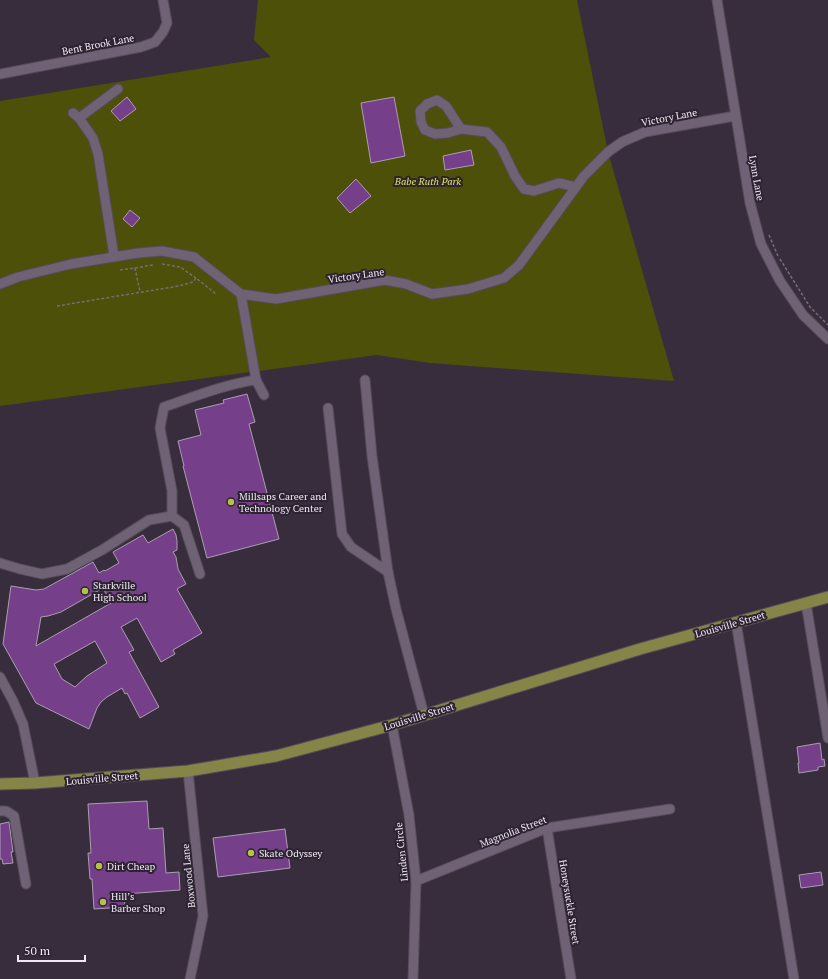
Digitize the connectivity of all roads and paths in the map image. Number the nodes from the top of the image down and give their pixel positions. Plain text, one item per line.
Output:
1 (163, 0) edge
2 (717, 0) edge
3 (0, 74) edge
4 (118, 89) dead end
5 (735, 116) junction
6 (461, 129) junction
7 (576, 187) junction
8 (767, 232) dead end
9 (114, 256) junction
10 (162, 264) dead end
11 (153, 265) dead end
12 (135, 268) junction
13 (120, 270) dead end
14 (196, 278) junction
15 (0, 284) edge
16 (140, 292) junction
17 (216, 294) dead end
18 (241, 294) junction
19 (57, 306) dead end
20 (828, 325) edge
21 (828, 339) edge
22 (256, 380) junction
23 (365, 380) dead end
24 (264, 395) dead end
25 (328, 408) dead end
26 (172, 516) junction
27 (0, 563) edge
28 (388, 572) junction
29 (200, 574) dead end
30 (828, 597) edge
31 (806, 603) junction
32 (736, 622) junction
33 (0, 677) edge
34 (424, 715) junction
35 (392, 725) junction
36 (828, 738) edge
37 (188, 771) junction
38 (35, 783) junction
39 (0, 784) edge
40 (670, 809) dead end
41 (0, 811) edge
42 (547, 828) junction
43 (416, 881) junction
44 (26, 884) dead end
45 (190, 979) edge
46 (413, 979) edge
47 (571, 979) edge
48 (794, 979) edge

1 - 3 street, Bent Brook Lane
2 - 5 street, Lynn Lane
4 - 9 street
5 - 7 street, Victory Lane
5 - 21 street, Lynn Lane
6 - 6 street
6 - 7 street
7 - 18 street, Victory Lane
8 - 20 path
9 - 15 street
9 - 18 street
10 - 14 path
11 - 12 path
12 - 13 path
12 - 16 path
14 - 16 path
14 - 17 path
16 - 19 path
18 - 22 street
22 - 24 street
22 - 26 street
23 - 28 street
25 - 28 street
26 - 27 street
26 - 29 street
28 - 34 street
30 - 31 main road, Louisville Street
31 - 32 main road, Louisville Street
31 - 36 street
32 - 34 main road, Louisville Street
32 - 48 street
33 - 38 street
34 - 35 main road, Louisville Street
35 - 37 main road, Louisville Street
35 - 43 street, Linden Circle
37 - 38 main road, Louisville Street
37 - 45 street, Boxwood Lane
38 - 39 main road, Louisville Street
40 - 42 street, Magnolia Street
41 - 44 street
42 - 43 street, Magnolia Street
42 - 47 street, Honeysuckle Street
43 - 46 street, Linden Circle

